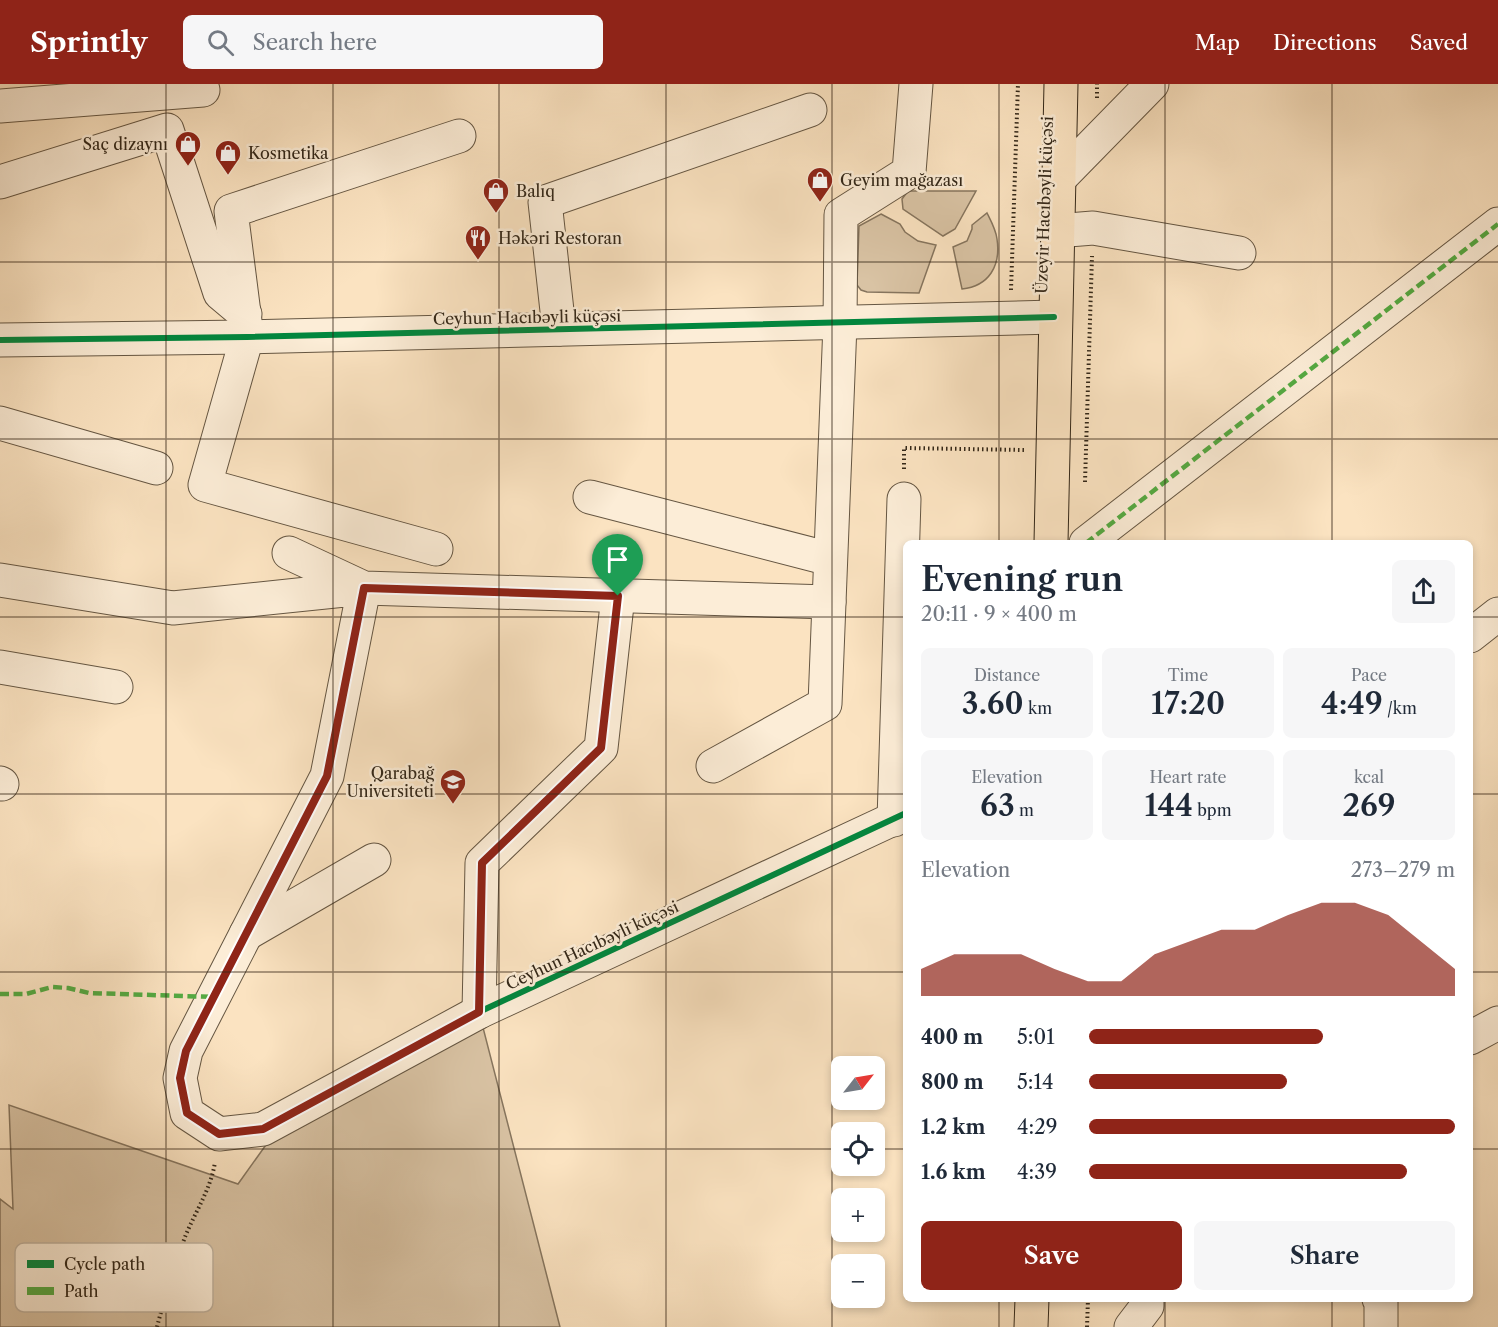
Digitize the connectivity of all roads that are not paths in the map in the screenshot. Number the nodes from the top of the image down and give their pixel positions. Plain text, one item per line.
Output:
1 (916, 84) edge
2 (1060, 84) edge
3 (1152, 84) edge
4 (203, 90) dead end
5 (0, 106) edge
6 (810, 110) dead end
7 (459, 136) dead end
8 (1058, 180) junction
9 (0, 182) edge
10 (1498, 224) edge
11 (1056, 231) junction
12 (1239, 253) dead end
13 (1054, 317) junction
14 (840, 324) junction
15 (246, 325) junction
16 (559, 329) junction
17 (0, 339) edge
18 (0, 423) edge
19 (156, 468) dead end
20 (590, 498) dead end
21 (904, 499) road end
22 (903, 540) edge
23 (1051, 540) edge
24 (1090, 540) edge
25 (436, 549) dead end
26 (289, 553) dead end
27 (830, 559) junction
28 (903, 578) edge
29 (0, 580) edge
30 (364, 588) junction
31 (618, 596) junction
32 (829, 602) junction
33 (1498, 614) edge
34 (1473, 634) edge
35 (0, 667) edge
36 (116, 687) dead end
37 (713, 766) dead end
38 (900, 817) edge
39 (374, 860) dead end
40 (246, 934) junction
41 (479, 1012) junction
42 (1498, 1023) edge
43 (1473, 1036) edge
44 (1147, 1302) edge
45 (1382, 1302) edge
46 (1131, 1327) edge
47 (1381, 1327) edge

1 - 14 street
2 - 8 main road, Üzeyir Hacıbəyli küçəsi
3 - 8 street
4 - 5 street
6 - 16 street
7 - 15 street
8 - 11 main road, Üzeyir Hacıbəyli küçəsi
9 - 15 street
10 - 24 street
11 - 12 street
11 - 13 main road, Üzeyir Hacıbəyli küçəsi
13 - 14 street, Ceyhun Hacıbəyli küçəsi
13 - 23 main road, Üzeyir Hacıbəyli küçəsi
14 - 16 street, Ceyhun Hacıbəyli küçəsi
14 - 27 street
15 - 16 street, Ceyhun Hacıbəyli küçəsi
15 - 17 street, Ceyhun Hacıbəyli küçəsi
15 - 25 street
18 - 19 street
20 - 27 street
21 - 22 street
26 - 30 street
27 - 32 street
28 - 38 street
29 - 30 street
30 - 31 street
30 - 40 street
31 - 32 street
31 - 41 street
32 - 37 street
33 - 34 street
35 - 36 street
38 - 41 street, Ceyhun Hacıbəyli küçəsi
39 - 40 street
40 - 41 street, Ceyhun Hacıbəyli küçəsi
42 - 43 street
44 - 46 street
45 - 47 street

